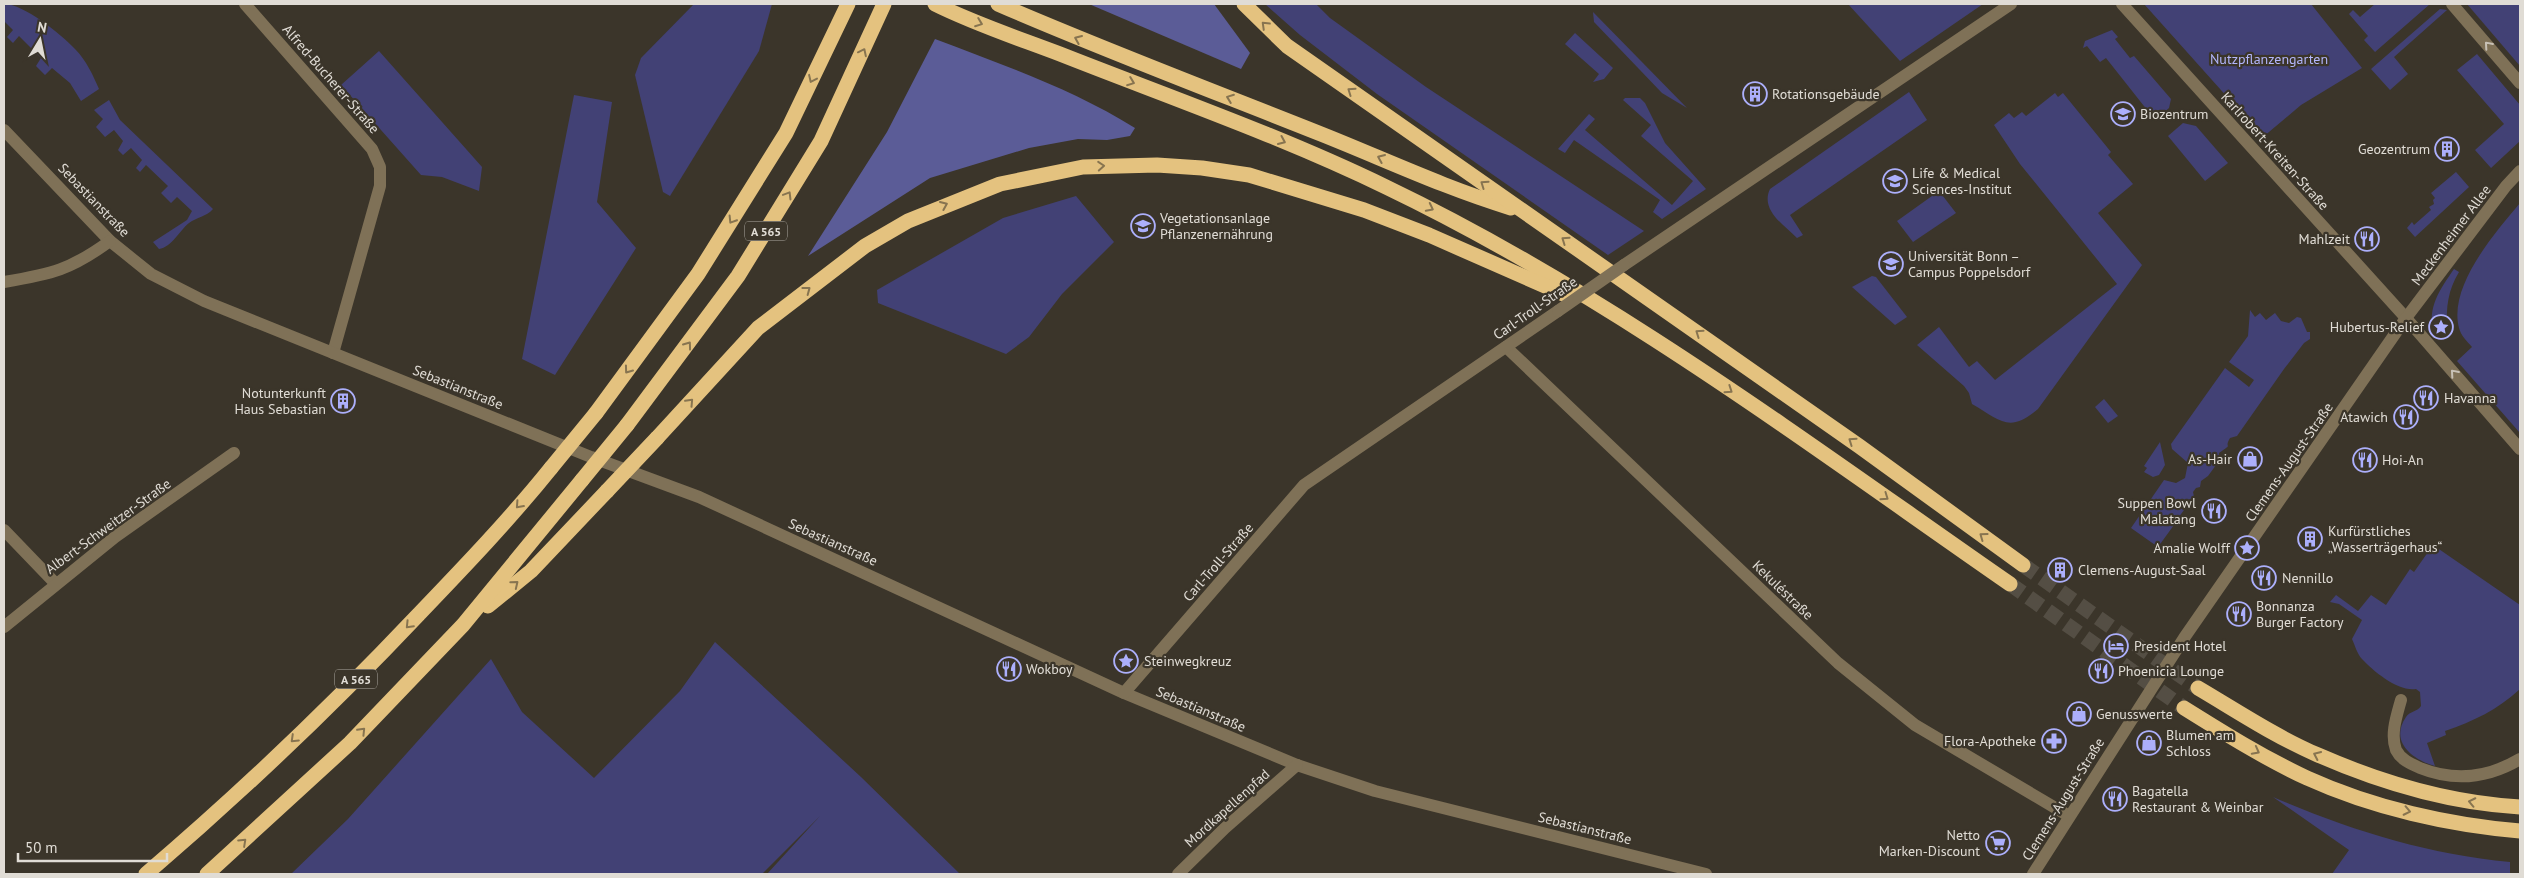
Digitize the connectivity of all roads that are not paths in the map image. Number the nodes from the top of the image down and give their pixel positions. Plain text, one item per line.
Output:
1 (245, 4) edge
2 (848, 4) edge
3 (884, 4) edge
4 (934, 4) edge
5 (998, 4) edge
6 (1244, 4) edge
7 (2011, 4) edge
8 (2122, 4) edge
9 (2452, 4) edge
10 (2520, 83) edge
11 (4, 130) edge
12 (2520, 171) edge
13 (1524, 212) junction
14 (110, 241) junction
15 (4, 282) edge
16 (2406, 318) junction
17 (1630, 324) junction
18 (1506, 346) junction
19 (333, 354) junction
20 (2520, 449) edge
21 (234, 453) dead end
22 (4, 530) edge
23 (2022, 565) tunnel mouth
24 (55, 583) junction
25 (2010, 584) tunnel mouth
26 (463, 625) junction
27 (4, 627) edge
28 (2198, 688) tunnel mouth
29 (1124, 693) junction
30 (2401, 700) dead end
31 (2184, 708) tunnel mouth
32 (2520, 759) edge
33 (1297, 765) junction
34 (2520, 807) edge
35 (2069, 816) junction
36 (2520, 832) edge
37 (146, 874) edge
38 (207, 874) edge
39 (1178, 874) edge
40 (1706, 874) edge
41 (2033, 874) edge

1 - 19 street, Alfred-Bucherer-Straße
2 -> 37 highway, A 565, bridge
26 -> 3 highway, A 565, bridge
4 -> 17 highway
13 -> 5 highway
13 -> 6 highway
7 - 18 street, Carl-Troll-Straße, bridge
8 - 16 street, Karlrobert-Kreiten-Straße
10 -> 9 street
11 - 14 street, Sebastianstraße
12 - 16 street, Meckenheimer Allee
23 -> 13 highway
14 - 15 street
14 - 19 street, Sebastianstraße
20 -> 16 street, Karlrobert-Kreiten-Straße
16 - 35 street, Clemens-August-Straße
17 -> 25 highway
26 -> 17 highway, bridge
18 - 29 street, Carl-Troll-Straße
18 - 35 street, Kekuléstraße
19 - 29 street, Sebastianstraße
21 - 24 street, Albert-Schweitzer-Straße
22 - 24 street
24 - 27 street, Albert-Schweitzer-Straße
38 -> 26 highway, A 565
34 -> 28 highway
29 - 33 street, Sebastianstraße
30 - 32 street
31 -> 36 highway
33 - 39 street, Mordkapellenpfad
33 - 40 street, Sebastianstraße
35 - 41 street, Clemens-August-Straße

